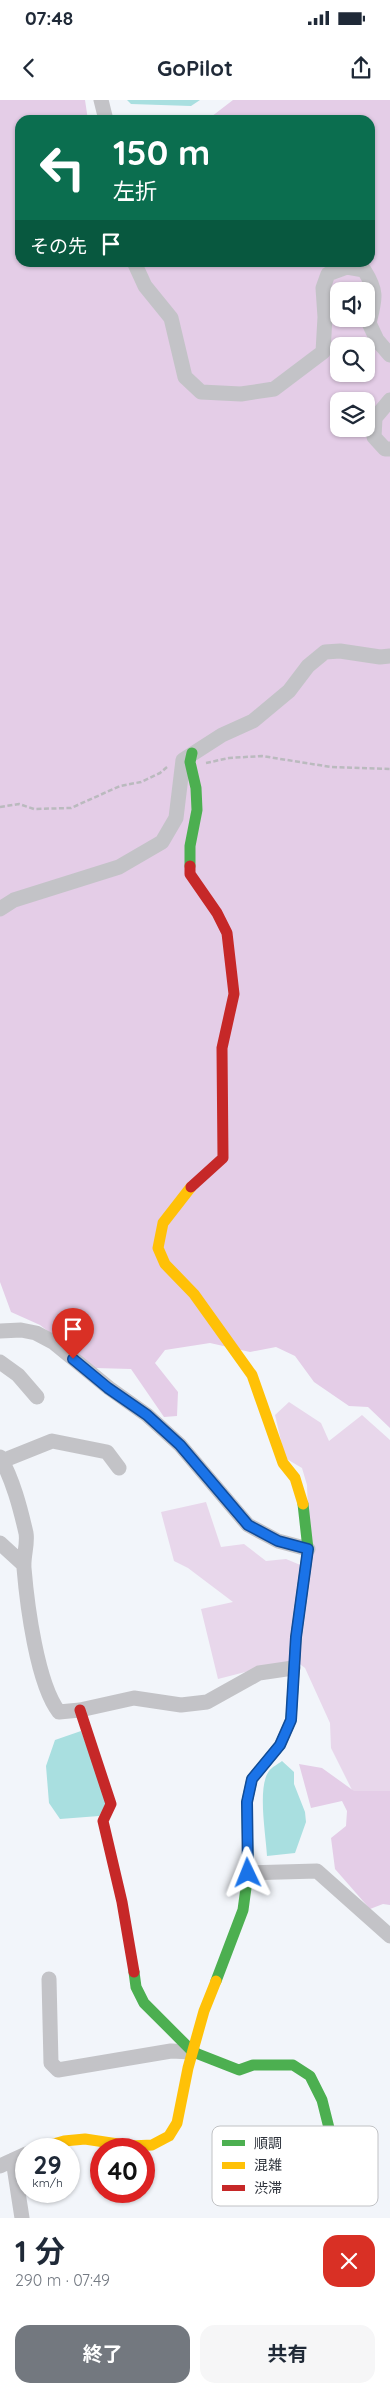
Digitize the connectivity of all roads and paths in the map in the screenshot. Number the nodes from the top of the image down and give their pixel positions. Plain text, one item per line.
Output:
1 (100, 100) edge
2 (104, 115) edge
3 (136, 267) edge
4 (346, 267) edge
5 (346, 267) edge
6 (390, 355) edge
7 (390, 400) edge
8 (390, 449) edge
9 (390, 656) edge
10 (188, 758) junction
11 (390, 769) edge
12 (0, 807) edge
13 (0, 909) edge
14 (0, 1331) edge
15 (0, 1362) edge
16 (37, 1397) dead end
17 (1, 1459) edge
18 (119, 1468) dead end
19 (0, 1543) edge
20 (308, 1549) junction
21 (24, 1565) junction
22 (293, 1668) junction
23 (80, 1710) junction
24 (248, 1873) junction
25 (390, 1936) edge
26 (49, 1979) dead end
27 (193, 2052) junction
28 (328, 2126) edge
29 (80, 2139) edge
30 (13, 2160) edge
31 (22, 2218) edge

1 - 2 street
3 - 4 street
5 - 6 street
7 - 8 street
9 - 10 street
10 - 11 path
10 - 12 path
10 - 13 street
10 - 20 street
14 - 20 street
15 - 16 street
17 - 18 street
17 - 21 street
19 - 21 street
20 - 22 street
21 - 23 street
22 - 23 street
22 - 24 street
23 - 27 street
24 - 25 street
24 - 27 street
26 - 27 street
27 - 28 street
27 - 29 street
30 - 31 street

